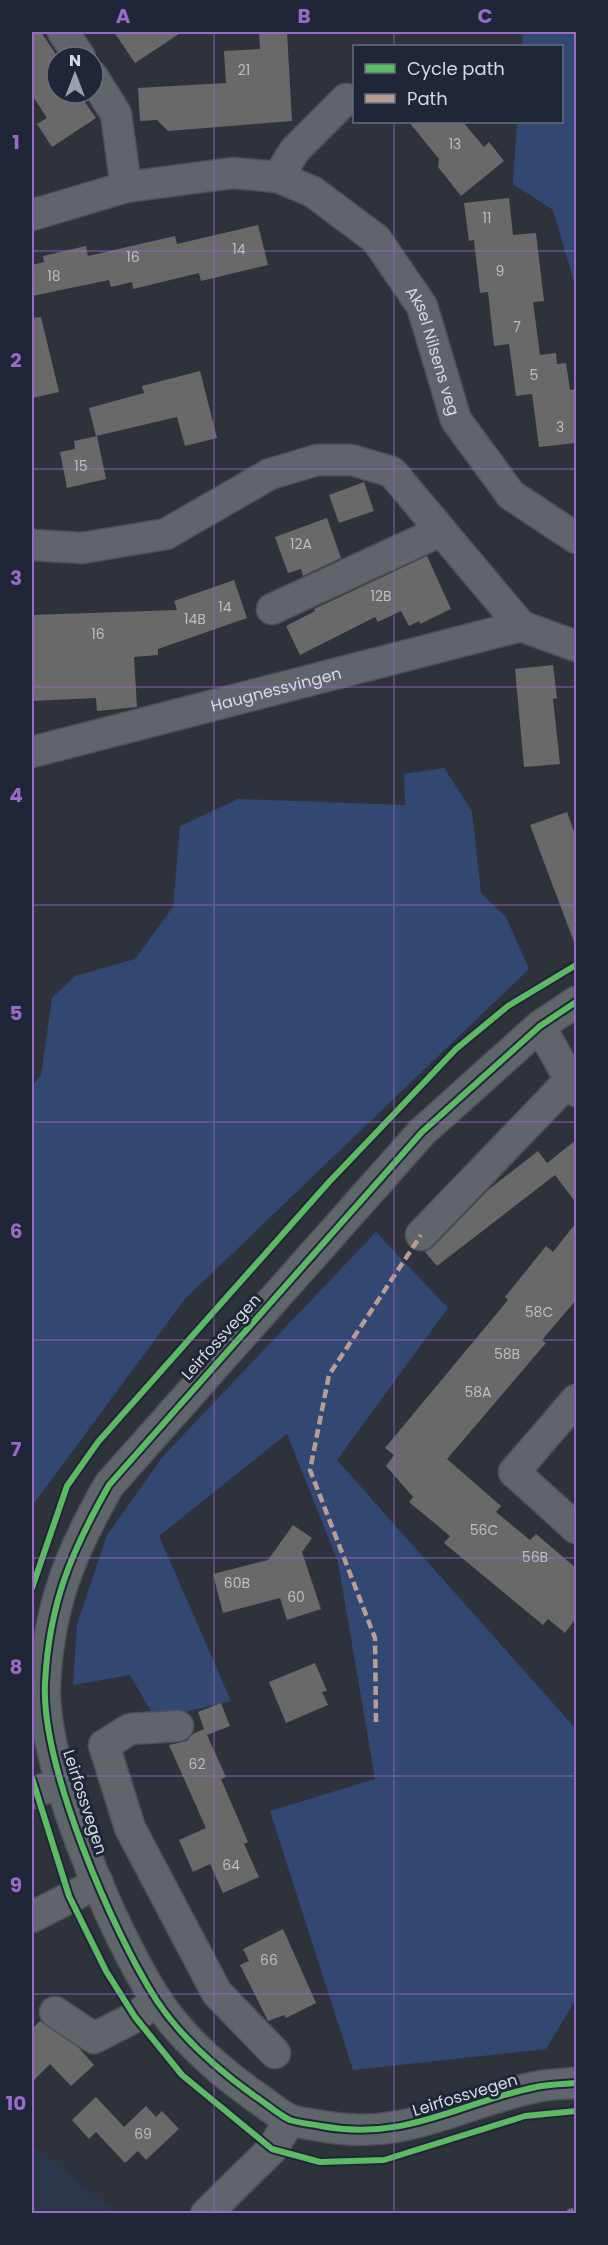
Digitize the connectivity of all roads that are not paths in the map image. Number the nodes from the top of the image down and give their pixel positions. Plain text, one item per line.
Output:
1 (63, 32) edge
2 (72, 45) edge
3 (105, 96) edge
4 (346, 99) dead end
5 (278, 177) junction
6 (126, 187) junction
7 (32, 215) edge
8 (441, 531) junction
9 (576, 538) edge
10 (32, 545) edge
11 (272, 609) dead end
12 (521, 626) junction
13 (576, 646) edge
14 (32, 752) edge
15 (576, 1002) edge
16 (540, 1026) junction
17 (573, 1086) edge
18 (421, 1235) dead end
19 (576, 1400) edge
20 (576, 1528) edge
21 (38, 1686) edge
22 (178, 1726) dead end
23 (62, 1783) junction
24 (32, 1793) edge
25 (130, 1828) junction
26 (86, 1852) junction
27 (98, 1883) junction
28 (32, 1917) edge
29 (157, 2000) junction
30 (55, 2012) dead end
31 (275, 2053) dead end
32 (576, 2083) edge
33 (290, 2120) junction
34 (206, 2214) edge

1 - 2 street
3 - 6 street
4 - 5 street
5 - 6 street, Aksel Nilsens veg
5 - 9 street, Aksel Nilsens veg
6 - 7 street, Aksel Nilsens veg
8 - 10 street
8 - 11 street
8 - 12 street
12 - 13 street
12 - 14 street, Haugnessvingen
15 - 16 street, Leirfossvegen
16 - 17 street
16 - 21 street, Leirfossvegen
17 - 18 street
19 - 20 street
21 - 23 street, Leirfossvegen
22 - 25 street, Leirfossvegen
23 - 24 street
23 - 26 street, Leirfossvegen
25 - 26 street, Leirfossvegen
25 - 31 street, Leirfossvegen
26 - 27 street, Leirfossvegen
27 - 28 street
27 - 29 street, Leirfossvegen
29 - 30 street
29 - 33 street, Leirfossvegen
32 - 33 street, Leirfossvegen
33 - 34 street

